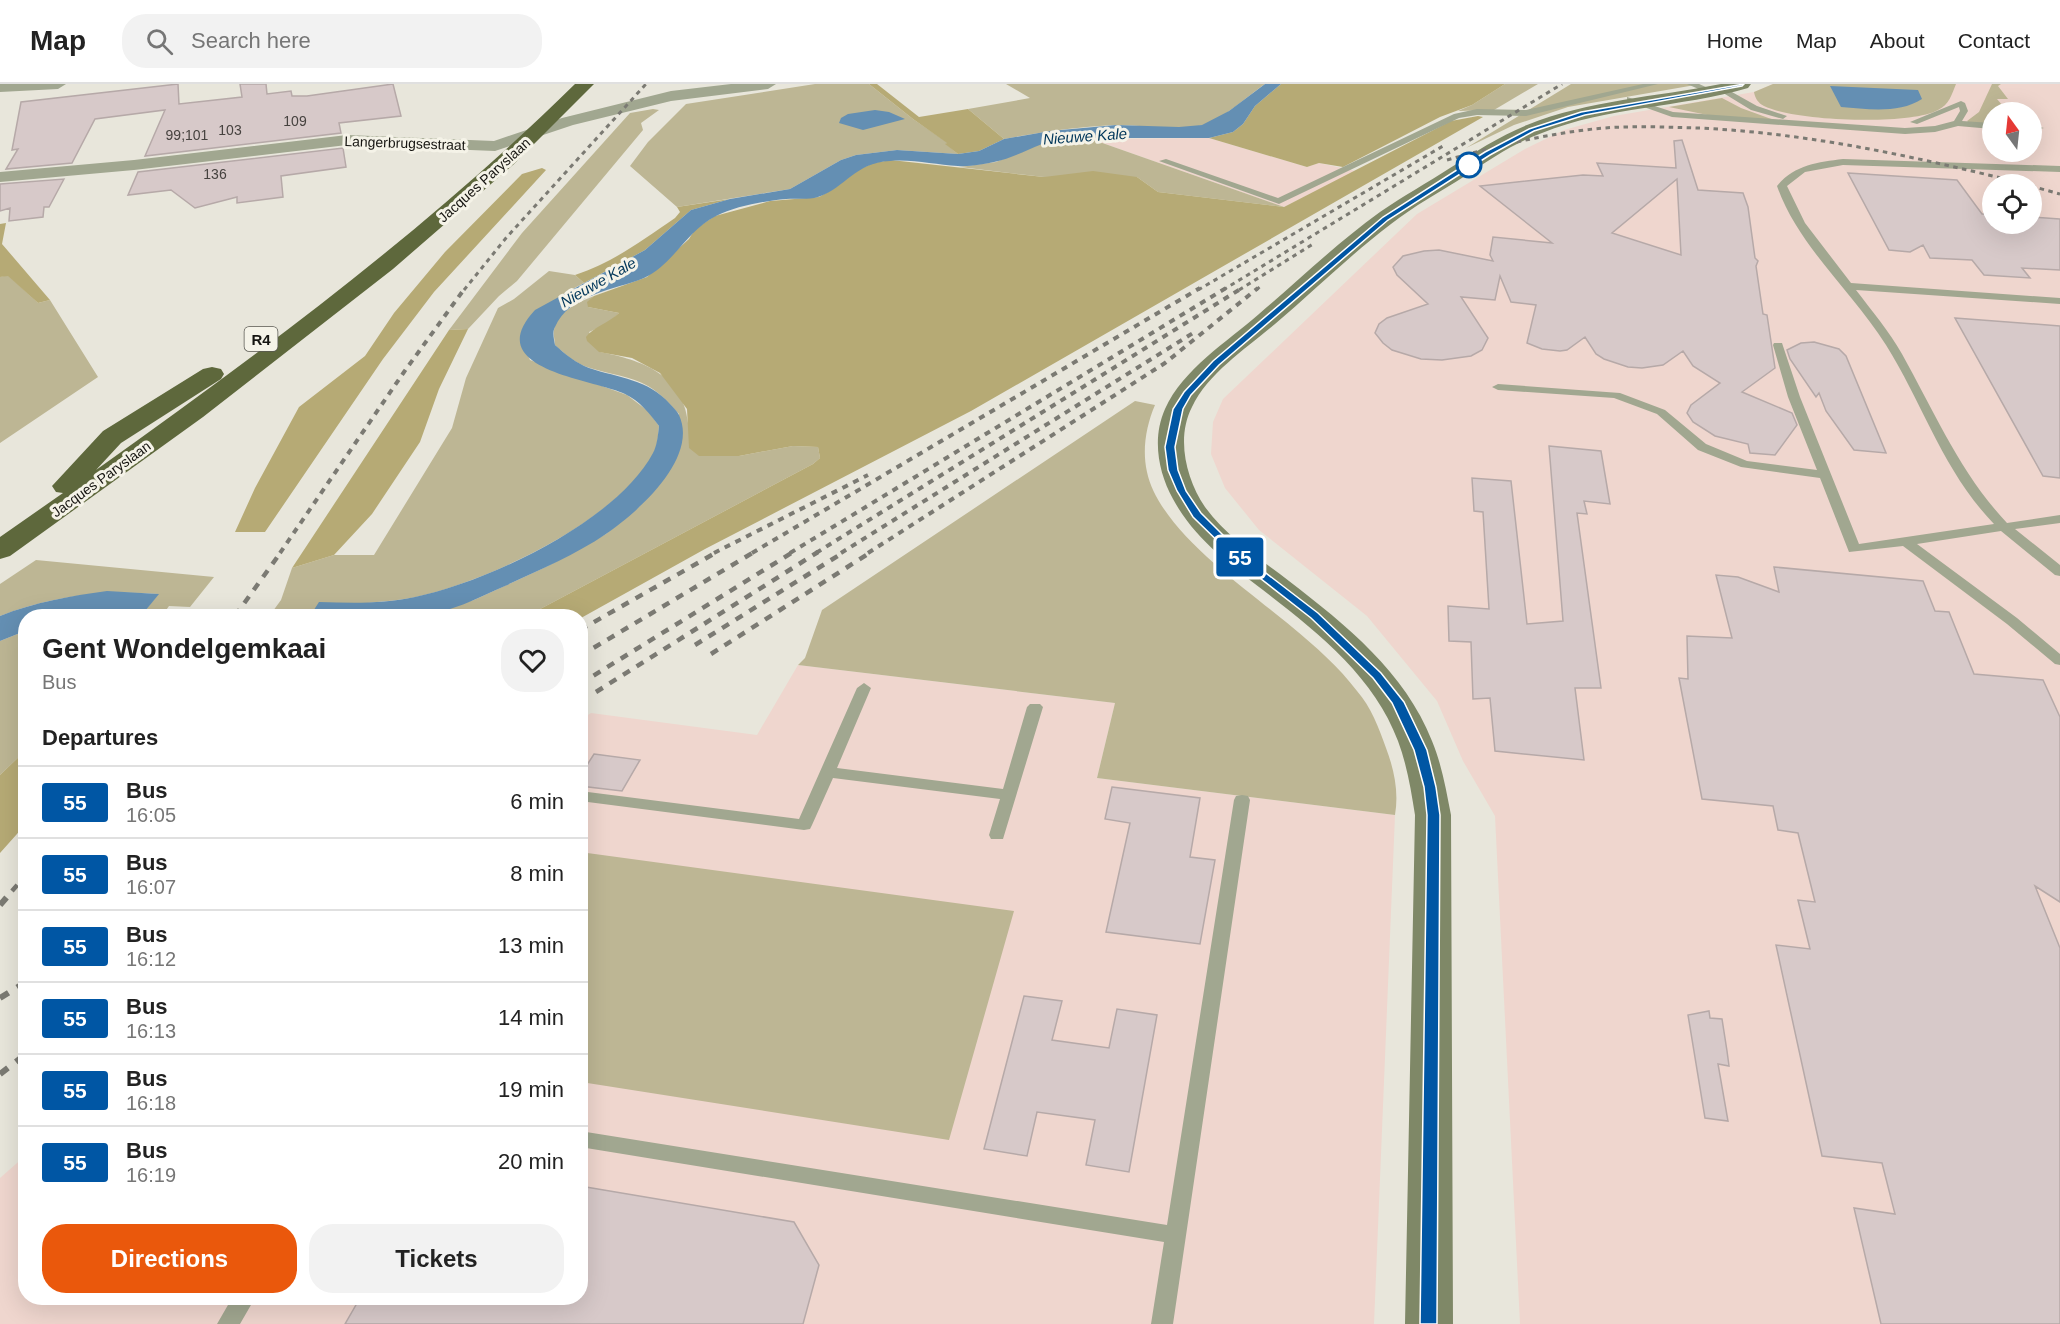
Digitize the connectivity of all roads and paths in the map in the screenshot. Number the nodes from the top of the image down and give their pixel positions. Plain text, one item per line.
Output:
1 (58, 84) edge
2 (562, 84) edge
3 (585, 84) edge
4 (683, 84) edge
5 (768, 84) edge
6 (0, 87) edge
7 (1717, 87) edge
8 (1636, 93) edge
9 (671, 96) junction
10 (560, 110) junction
11 (592, 115) junction
12 (1914, 122) junction
13 (1956, 124) junction
14 (1982, 125) edge
15 (537, 132) junction
16 (495, 146) junction
17 (1163, 161) dead end
18 (2060, 169) edge
19 (0, 177) edge
20 (1848, 286) junction
21 (2060, 301) edge
22 (1778, 345) dead end
23 (1498, 387) dead end
24 (1824, 475) junction
25 (2060, 519) edge
26 (36, 526) junction
27 (2004, 527) junction
28 (1906, 542) junction
29 (0, 550) edge
30 (2060, 572) edge
31 (2060, 661) edge
32 (864, 688) dead end
33 (1035, 707) dead end
34 (827, 772) junction
35 (1008, 795) junction
36 (588, 797) edge
37 (1242, 800) dead end
38 (997, 835) dead end
39 (588, 1140) edge
40 (1176, 1235) junction
41 (240, 1305) edge
42 (228, 1324) edge
43 (1162, 1324) edge
44 (1429, 1324) edge

1 - 6 street
2 - 16 highway, Jacques Paryslaan / R4
3 - 10 highway, Jacques Paryslaan / R4
4 - 9 street
5 - 9 street, Langerbrugsestraat
7 - 8 main road
7 - 12 lane
8 - 13 lane
8 - 17 lane
8 - 44 main road
9 - 11 street, Langerbrugsestraat
10 - 11 street
10 - 15 highway, Jacques Paryslaan / R4
11 - 15 street, Langerbrugsestraat
12 - 13 lane
12 - 13 lane
13 - 14 lane
15 - 16 street, Langerbrugsestraat
15 - 26 highway, Jacques Paryslaan / R4
16 - 19 street, Langerbrugsestraat
16 - 26 highway, Jacques Paryslaan / R4
18 - 20 lane
20 - 21 lane
20 - 27 lane
22 - 24 lane
23 - 24 lane
24 - 28 lane
25 - 27 lane
26 - 29 highway, R4
27 - 28 lane
27 - 30 lane
28 - 31 lane
32 - 34 lane
33 - 35 lane
34 - 35 lane
34 - 36 lane
35 - 38 lane
37 - 40 lane
39 - 40 lane
40 - 43 lane
41 - 42 lane

